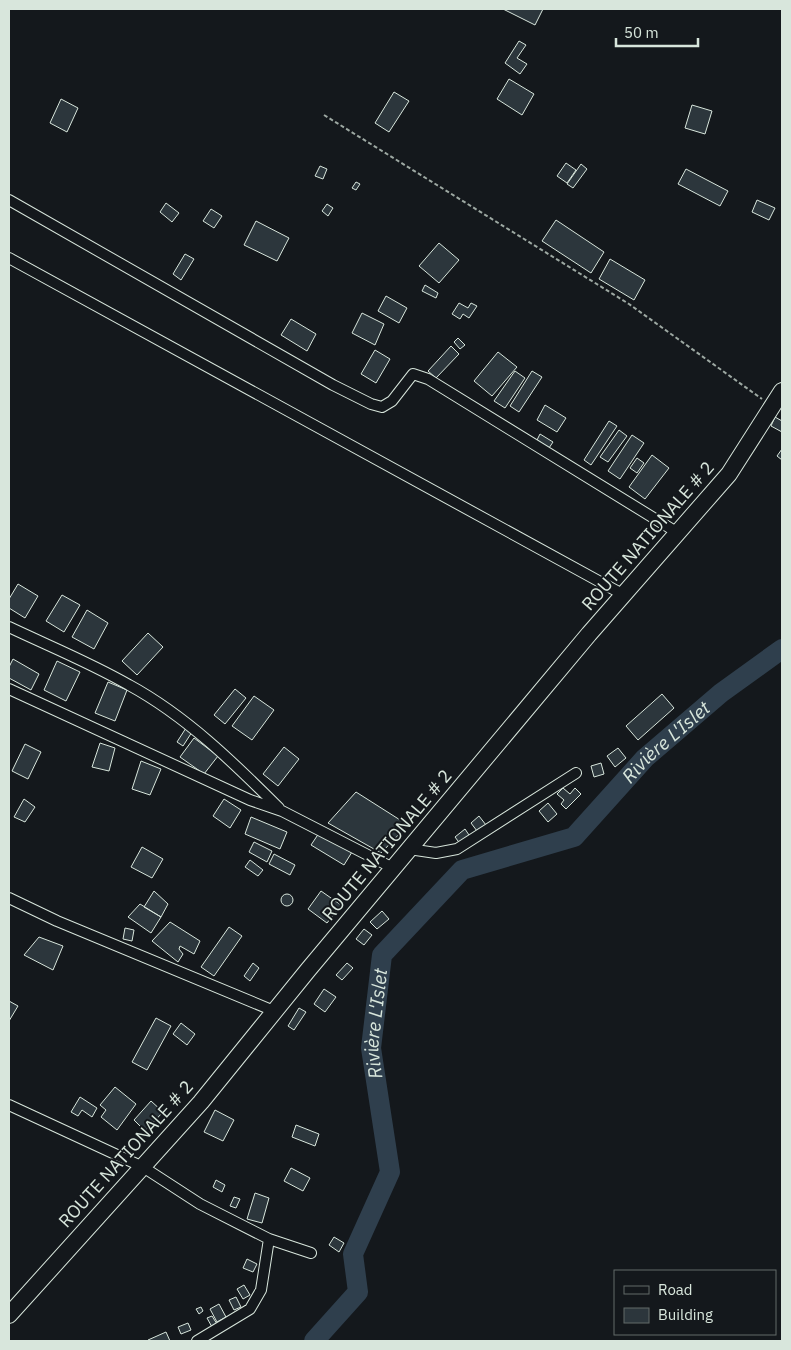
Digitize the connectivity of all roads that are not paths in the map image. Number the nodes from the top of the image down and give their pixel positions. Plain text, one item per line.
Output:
1 (9, 200) edge
2 (9, 258) edge
3 (782, 391) edge
4 (678, 533) junction
5 (624, 595) junction
6 (9, 627) edge
7 (9, 689) edge
8 (576, 772) dead end
9 (282, 811) junction
10 (409, 849) junction
11 (393, 868) junction
12 (9, 898) edge
13 (274, 1012) junction
14 (9, 1105) edge
15 (143, 1167) junction
16 (269, 1239) junction
17 (311, 1253) dead end
18 (9, 1314) edge
19 (197, 1341) edge

1 - 4 street
2 - 5 street
3 - 4 main road, ROUTE NATIONALE # 2
4 - 5 main road, ROUTE NATIONALE # 2
5 - 10 main road, ROUTE NATIONALE # 2
6 - 9 street
7 - 9 street
8 - 10 street
9 - 11 street
10 - 11 main road, ROUTE NATIONALE # 2
11 - 13 main road, ROUTE NATIONALE # 2
12 - 13 street
13 - 15 main road, ROUTE NATIONALE # 2
14 - 15 street
15 - 16 street
15 - 18 main road, ROUTE NATIONALE # 2
16 - 17 street
16 - 19 street

